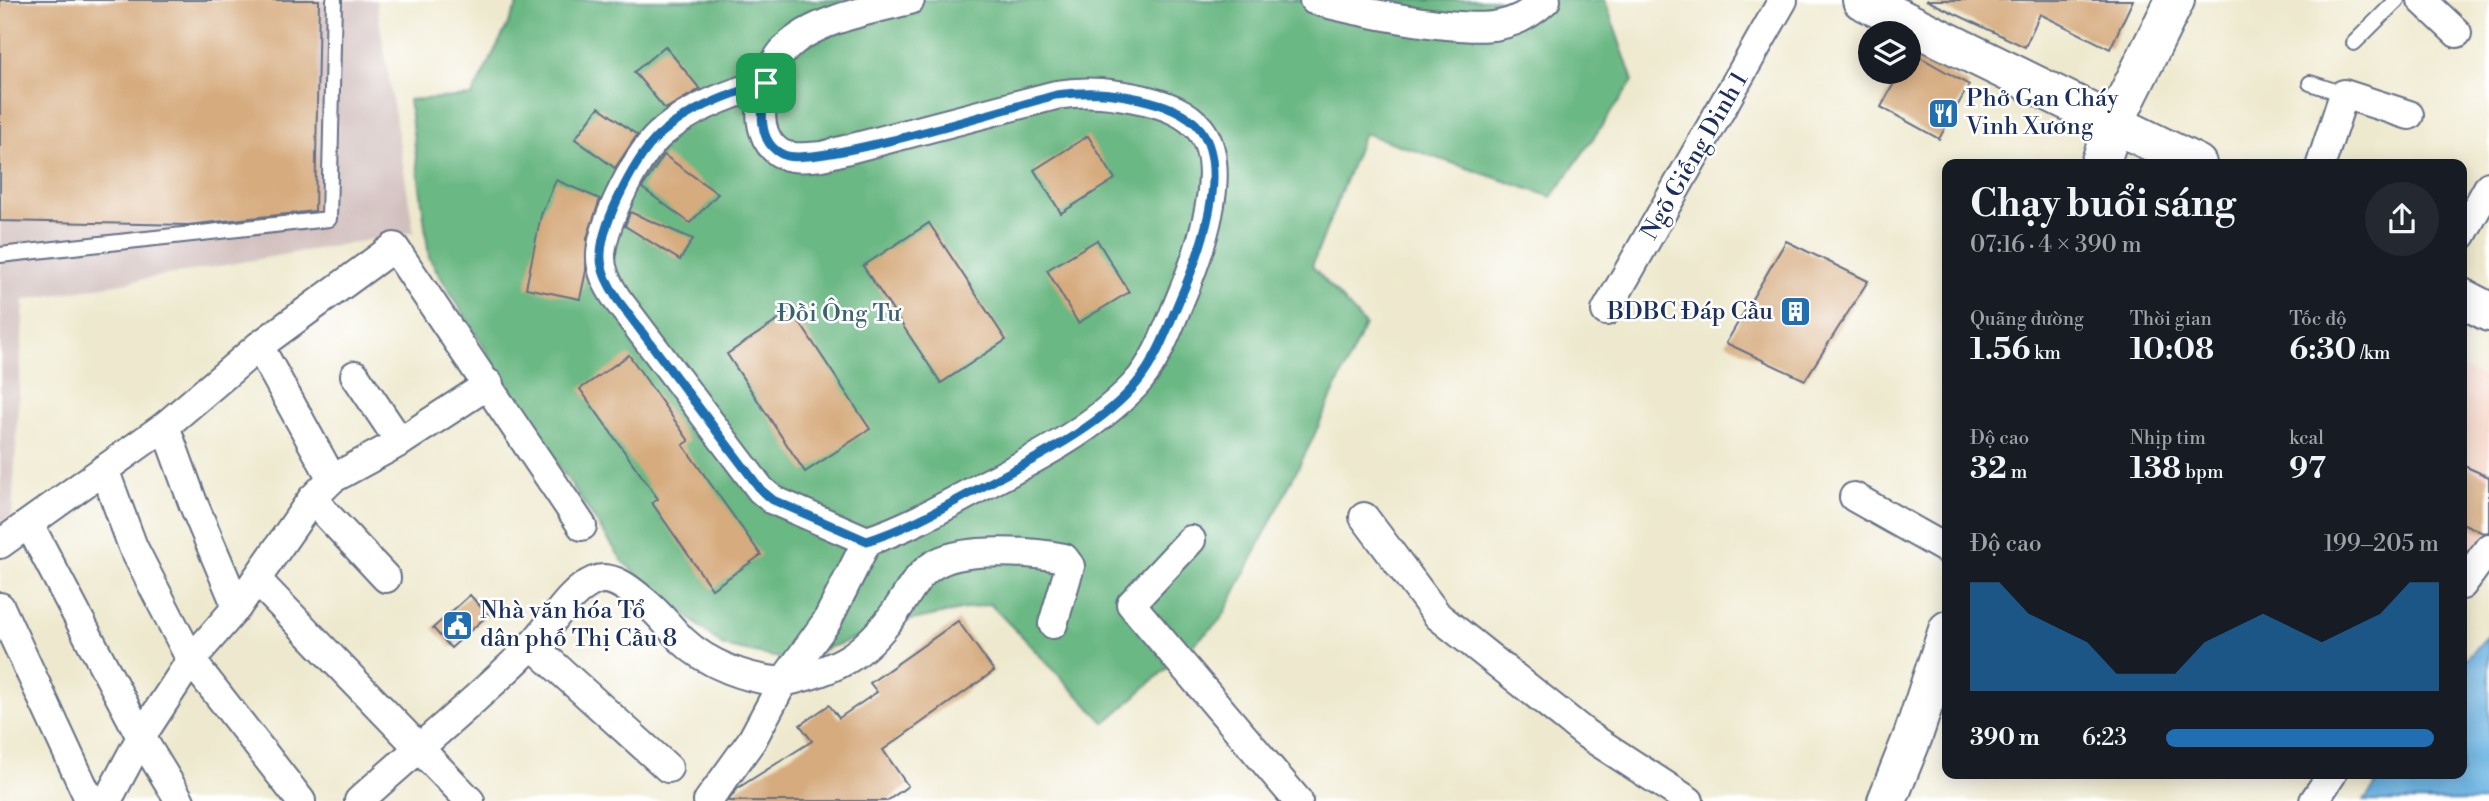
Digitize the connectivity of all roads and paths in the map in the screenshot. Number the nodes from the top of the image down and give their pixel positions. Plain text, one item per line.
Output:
1 (334, 0) edge
2 (909, 0) edge
3 (1314, 0) edge
4 (1546, 0) edge
5 (1783, 0) edge
6 (1862, 0) edge
7 (2175, 0) edge
8 (2397, 0) edge
9 (2422, 0) edge
10 (2457, 33) dead end
11 (2354, 43) dead end
12 (766, 83) junction
13 (2310, 83) dead end
14 (2344, 94) junction
15 (2409, 115) dead end
16 (2114, 123) junction
17 (2101, 159) edge
18 (2187, 159) edge
19 (2323, 159) edge
20 (2489, 186) edge
21 (2467, 226) edge
22 (0, 255) edge
23 (2467, 301) edge
24 (1606, 311) dead end
25 (2489, 312) edge
26 (258, 346) junction
27 (355, 375) dead end
28 (489, 384) junction
29 (165, 426) junction
30 (400, 442) junction
31 (104, 469) junction
32 (332, 479) junction
33 (1854, 497) dead end
34 (312, 499) junction
35 (1364, 517) dead end
36 (29, 524) junction
37 (582, 526) dead end
38 (1191, 540) dead end
39 (867, 541) junction
40 (0, 544) edge
41 (1942, 547) edge
42 (2489, 548) edge
43 (386, 578) dead end
44 (2467, 578) edge
45 (257, 580) junction
46 (0, 607) edge
47 (237, 607) junction
48 (1053, 624) dead end
49 (532, 645) junction
50 (1942, 648) edge
51 (191, 660) junction
52 (783, 681) junction
53 (141, 737) junction
54 (418, 747) junction
55 (668, 768) dead end
56 (2329, 779) edge
57 (90, 801) edge
58 (107, 801) edge
59 (180, 801) edge
60 (301, 801) edge
61 (359, 801) edge
62 (470, 801) edge
63 (708, 801) edge
64 (1298, 801) edge
65 (1689, 801) edge
66 (1887, 801) edge
67 (2314, 801) edge

1 - 22 lane
2 - 12 street
3 - 4 street
5 - 24 street, Ngõ Giếng Dinh 1
6 - 16 main road
7 - 16 main road
8 - 11 lane
9 - 10 street
12 - 39 street
12 - 39 street
13 - 14 lane
14 - 15 street
14 - 19 street
16 - 17 main road
16 - 18 main road
20 - 21 street
23 - 25 main road
26 - 28 street
26 - 29 street
26 - 32 street
27 - 30 street
28 - 30 street
28 - 37 street
29 - 31 street
29 - 47 street
30 - 32 street
31 - 36 street
31 - 51 street
32 - 34 street
33 - 41 street
34 - 43 street
34 - 45 street
35 - 65 street
36 - 40 street
36 - 53 street
38 - 64 street
39 - 52 street
42 - 44 street
45 - 47 street
45 - 54 street
46 - 57 street
47 - 51 street
48 - 52 street
49 - 52 street
49 - 54 street
49 - 55 street
50 - 66 main road
51 - 53 street
51 - 60 street
52 - 63 street
53 - 58 street
53 - 59 street
54 - 61 street
54 - 62 street
56 - 67 street

